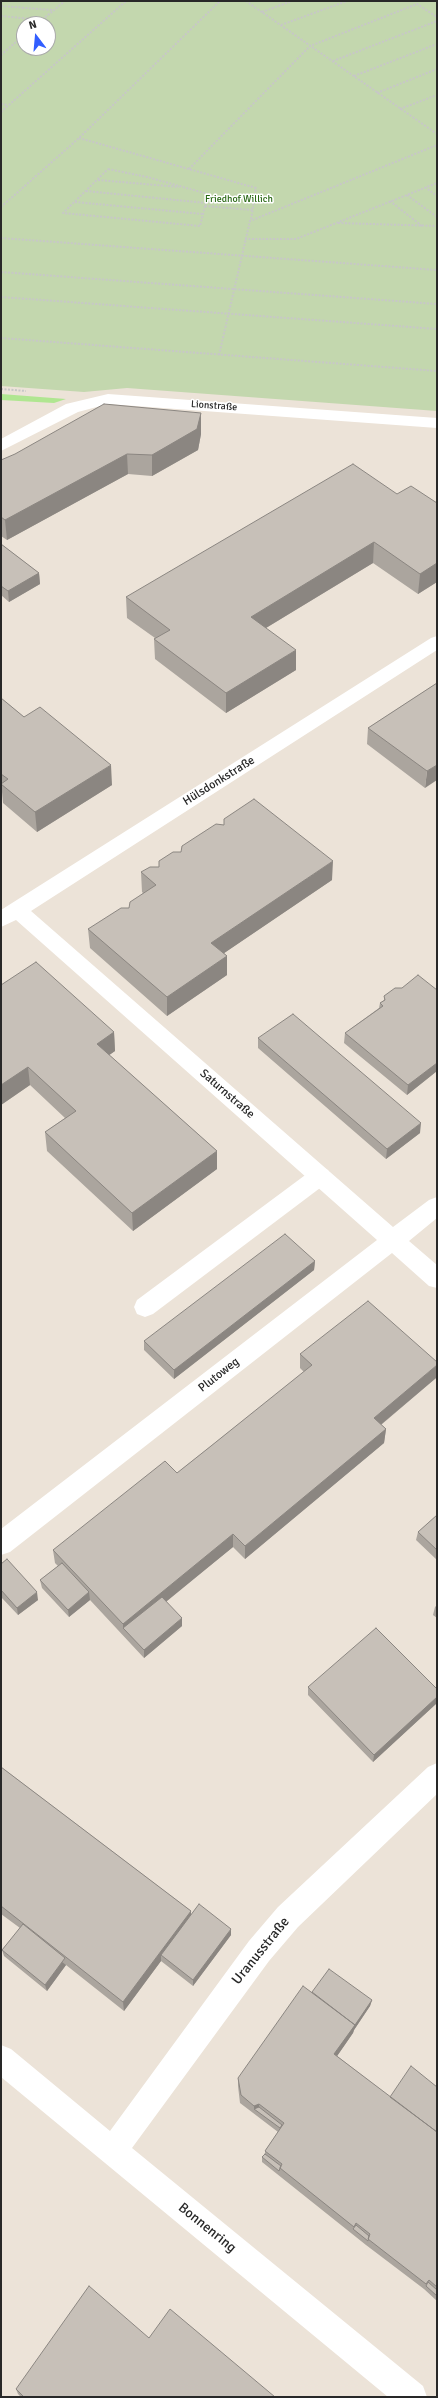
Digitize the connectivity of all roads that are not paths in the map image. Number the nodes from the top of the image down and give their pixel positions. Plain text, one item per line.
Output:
1 (437, 423) edge
2 (1, 446) edge
3 (437, 642) edge
4 (9, 915) edge
5 (320, 1176) junction
6 (437, 1206) edge
7 (393, 1240) junction
8 (437, 1279) edge
9 (145, 1307) dead end
10 (1, 1544) edge
11 (437, 1776) edge
12 (1, 2059) edge
13 (113, 2151) junction
14 (412, 2397) edge

1 - 2 street, Lionstraße
3 - 4 street, Hülsdonkstraße
4 - 5 street, Saturnstraße
5 - 7 street, Saturnstraße
5 - 9 street
6 - 7 street, Plutoweg
7 - 8 street, Saturnstraße
7 - 10 street, Plutoweg
11 - 13 street, Uranusstraße
12 - 13 street, Bonnenring
13 - 14 street, Bonnenring

